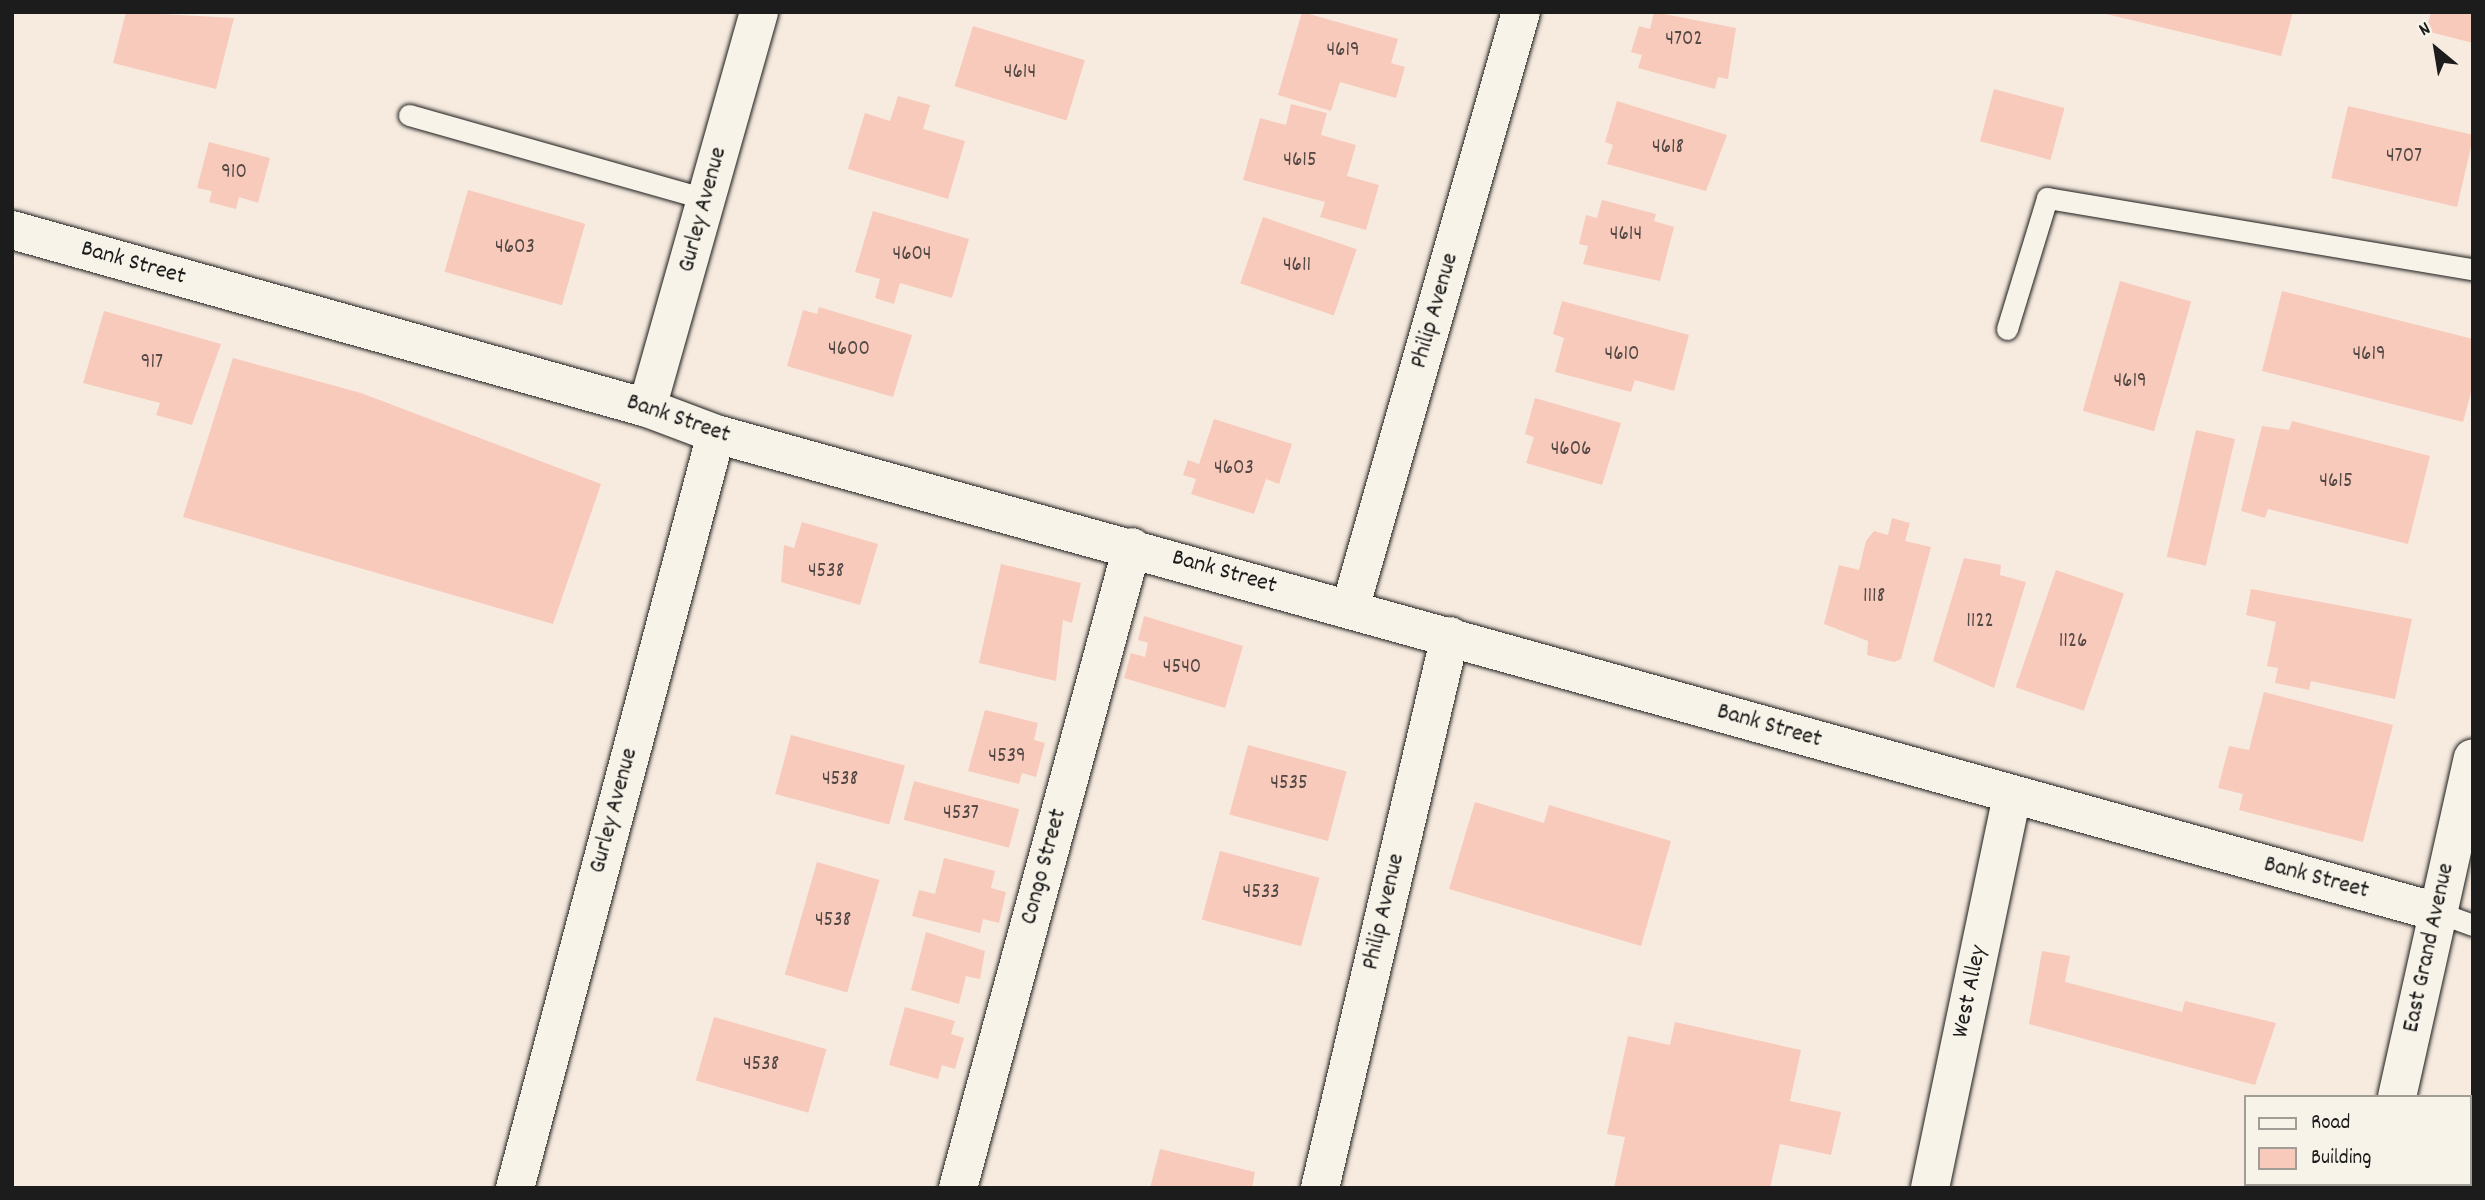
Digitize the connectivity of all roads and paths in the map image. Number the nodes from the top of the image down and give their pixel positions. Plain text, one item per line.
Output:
1 (759, 12) edge
2 (1521, 12) edge
3 (409, 116) dead end
4 (706, 199) junction
5 (12, 230) edge
6 (2473, 269) edge
7 (2007, 328) dead end
8 (647, 408) junction
9 (716, 434) junction
10 (1132, 547) junction
11 (1350, 609) junction
12 (1450, 636) junction
13 (2473, 758) edge
14 (2012, 797) junction
15 (2437, 912) junction
16 (2473, 925) edge
17 (2397, 1095) edge
18 (515, 1188) edge
19 (958, 1188) edge
20 (1320, 1188) edge
21 (1930, 1188) edge

1 - 4 street, Gurley Avenue
2 - 11 street, Philip Avenue
3 - 4 lane
4 - 8 street, Gurley Avenue
5 - 8 street, Bank Street
6 - 7 lane
8 - 9 street, Bank Street
9 - 10 street, Bank Street
9 - 18 street, Gurley Avenue
10 - 11 street, Bank Street
10 - 19 street, Congo Street
11 - 12 street, Bank Street
12 - 14 street, Bank Street
12 - 20 street, Philip Avenue
13 - 15 street, East Grand Avenue
14 - 15 street, Bank Street
14 - 21 street, West Alley
15 - 16 lane
15 - 17 street, East Grand Avenue

